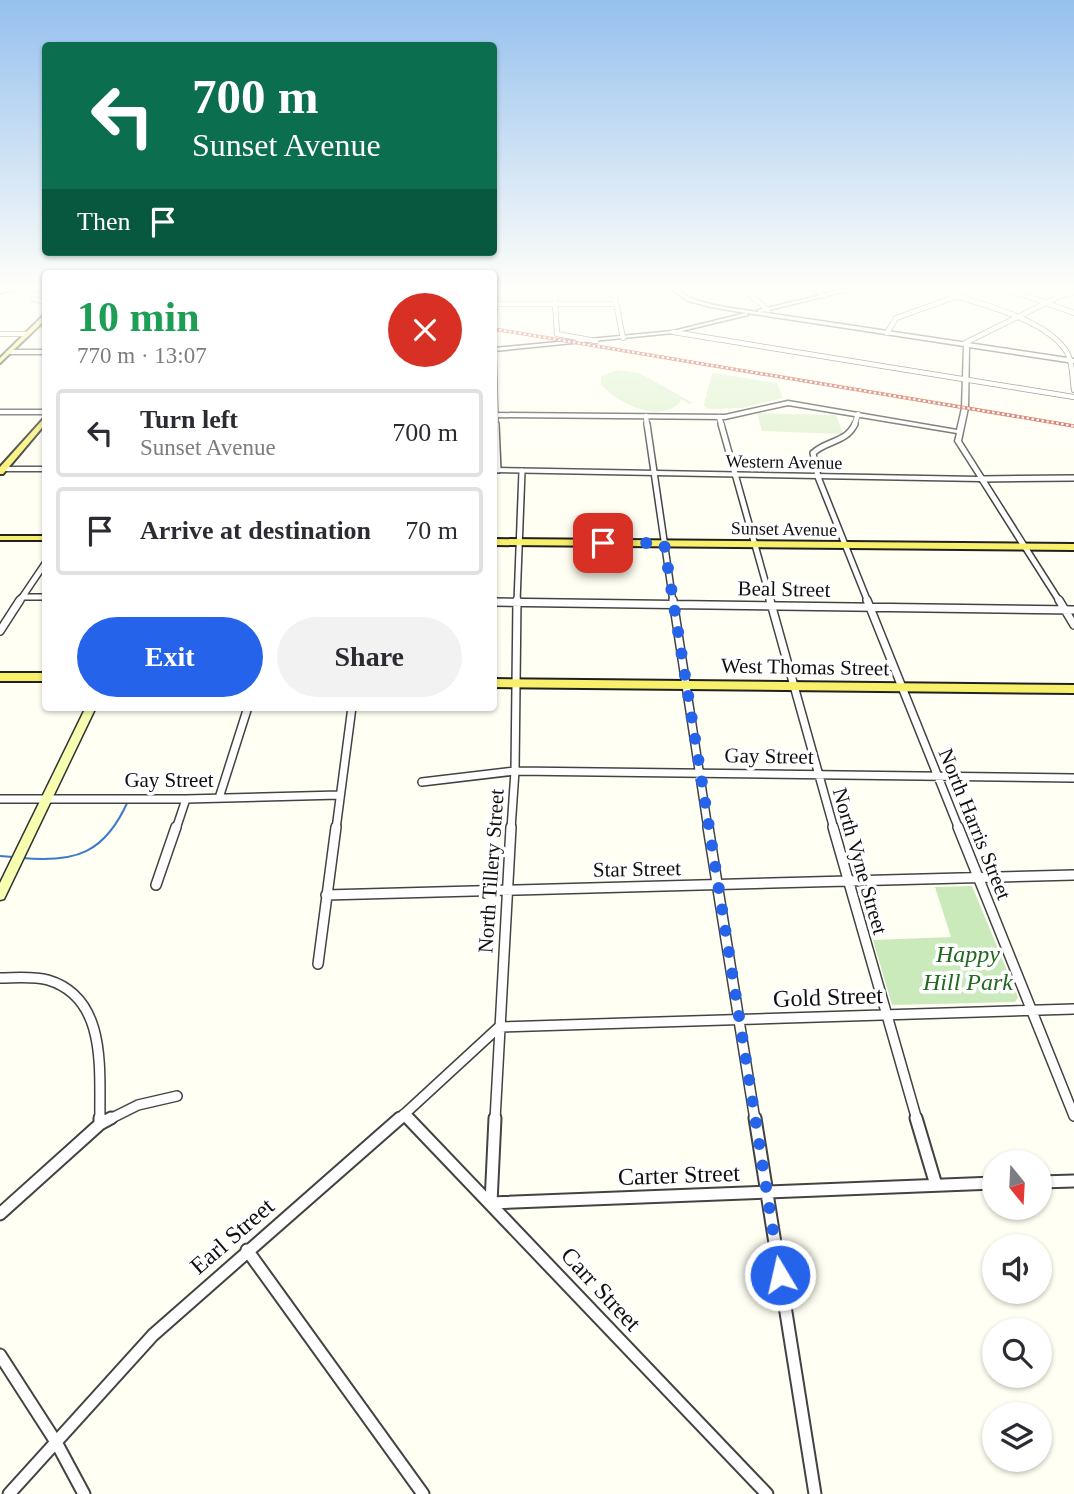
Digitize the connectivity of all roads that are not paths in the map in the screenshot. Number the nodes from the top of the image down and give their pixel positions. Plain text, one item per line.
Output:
1 (829, 358) edge
2 (966, 358) edge
3 (1072, 360) edge
4 (965, 380) junction
5 (1074, 390) edge
6 (1074, 397) edge
7 (0, 412) edge
8 (858, 414) junction
9 (42, 415) edge
10 (497, 415) edge
11 (646, 416) junction
12 (719, 417) junction
13 (42, 420) edge
14 (959, 432) junction
15 (42, 469) edge
16 (1, 470) edge
17 (497, 470) edge
18 (522, 471) junction
19 (653, 474) junction
20 (735, 475) junction
21 (818, 477) junction
22 (1074, 478) edge
23 (981, 479) junction
24 (0, 538) edge
25 (42, 538) edge
26 (497, 542) edge
27 (520, 542) junction
28 (664, 543) junction
29 (755, 544) junction
30 (845, 545) junction
31 (1025, 547) junction
32 (1074, 547) edge
33 (42, 568) edge
34 (22, 597) junction
35 (42, 597) edge
36 (497, 602) edge
37 (516, 602) junction
38 (674, 603) junction
39 (772, 604) junction
40 (869, 605) junction
41 (1064, 610) junction
42 (1074, 610) edge
43 (1074, 625) edge
44 (0, 631) edge
45 (0, 677) edge
46 (42, 677) edge
47 (497, 682) edge
48 (514, 683) junction
49 (685, 685) junction
50 (795, 687) junction
51 (902, 688) junction
52 (1074, 689) edge
53 (89, 711) edge
54 (247, 711) edge
55 (351, 711) edge
56 (515, 771) junction
57 (700, 773) junction
58 (817, 774) junction
59 (936, 775) junction
60 (1074, 778) edge
61 (422, 782) dead end
62 (339, 794) junction
63 (48, 798) junction
64 (219, 798) junction
65 (0, 799) edge
66 (186, 799) junction
67 (1074, 876) edge
68 (978, 879) junction
69 (848, 881) junction
70 (156, 885) dead end
71 (719, 885) junction
72 (506, 890) junction
73 (0, 895) edge
74 (326, 895) junction
75 (318, 964) dead end
76 (0, 978) edge
77 (1074, 1009) edge
78 (1032, 1010) junction
79 (885, 1014) junction
80 (739, 1019) junction
81 (499, 1027) junction
82 (177, 1096) dead end
83 (404, 1114) junction
84 (1074, 1116) edge
85 (100, 1124) junction
86 (1074, 1181) edge
87 (1052, 1182) edge
88 (982, 1183) edge
89 (936, 1185) junction
90 (767, 1192) junction
91 (491, 1203) junction
92 (0, 1214) edge
93 (247, 1250) junction
94 (0, 1356) edge
95 (56, 1442) junction
96 (9, 1494) edge
97 (85, 1494) edge
98 (423, 1494) edge
99 (767, 1494) edge
100 (815, 1494) edge

1 - 4 street
2 - 4 street
3 - 5 street
4 - 6 street
4 - 14 street
7 - 9 street
8 - 12 street
8 - 14 street
8 - 21 street
10 - 11 street
11 - 12 street
11 - 19 street
12 - 20 street, North Vyne Street
13 - 16 main road
14 - 23 street
15 - 16 street
17 - 18 street, Western Avenue
18 - 19 street, Western Avenue
18 - 27 street, North Tillery Street
19 - 20 street, Western Avenue
19 - 28 street
20 - 21 street, Western Avenue
20 - 29 street, North Vyne Street
21 - 23 street, Western Avenue
21 - 30 street, North Harris Street
22 - 23 street, Western Avenue
23 - 31 street
24 - 25 main road
26 - 27 main road, Sunset Avenue
27 - 28 main road, Sunset Avenue
27 - 37 street, North Tillery Street
28 - 29 main road, Sunset Avenue
28 - 38 street
29 - 30 main road, Sunset Avenue
29 - 39 street, North Vyne Street
30 - 31 main road, Sunset Avenue
30 - 40 street, North Harris Street
31 - 32 main road, Sunset Avenue
31 - 41 street
33 - 34 street
34 - 35 street
34 - 44 street
36 - 37 street, Beal Street
37 - 38 street, Beal Street
37 - 48 street, North Tillery Street
38 - 39 street, Beal Street
38 - 49 street
39 - 40 street, Beal Street
39 - 50 street, North Vyne Street
40 - 41 street, Beal Street
40 - 51 street, North Harris Street
41 - 42 street, Beal Street
41 - 43 street
45 - 46 main road
47 - 48 main road, West Thomas Street
48 - 49 main road, West Thomas Street
48 - 56 street, North Tillery Street
49 - 50 main road, West Thomas Street
49 - 57 street
50 - 51 main road, West Thomas Street
50 - 58 street, North Vyne Street
51 - 52 main road, West Thomas Street
51 - 59 street, North Harris Street
53 - 63 main road
54 - 64 street
55 - 62 street
56 - 57 street, Gay Street
56 - 61 street, Gay Street
56 - 72 street, North Tillery Street
57 - 58 street, Gay Street
57 - 71 street
58 - 59 street, Gay Street
58 - 69 street, North Vyne Street
59 - 60 street, Gay Street
59 - 68 street, North Harris Street
62 - 64 street, Gay Street
62 - 74 street
63 - 65 street, Gay Street
63 - 66 street, Gay Street
63 - 73 main road
64 - 66 street, Gay Street
66 - 70 street
67 - 68 street, Star Street
68 - 69 street, Star Street
68 - 78 street, North Harris Street
69 - 71 street, Star Street
69 - 79 street, North Vyne Street
71 - 72 street, Star Street
71 - 80 street
72 - 74 street, Star Street
72 - 81 street, North Tillery Street
74 - 75 street
76 - 85 street
77 - 78 street, Gold Street
78 - 79 street, Gold Street
78 - 84 street, North Harris Street
79 - 80 street, Gold Street
79 - 89 street, North Vyne Street
80 - 81 street, Gold Street
80 - 90 street
81 - 83 street, Earl Street
81 - 91 street, North Tillery Street
82 - 85 street
83 - 91 street, Carr Street
83 - 93 street, Earl Street
85 - 92 street
86 - 87 street
88 - 89 street, Carter Street
89 - 90 street, Carter Street
90 - 91 street, Carter Street
90 - 100 street
91 - 99 street, Carr Street
93 - 95 street, Earl Street
93 - 98 street
94 - 95 street
95 - 96 street, Earl Street
95 - 97 street

